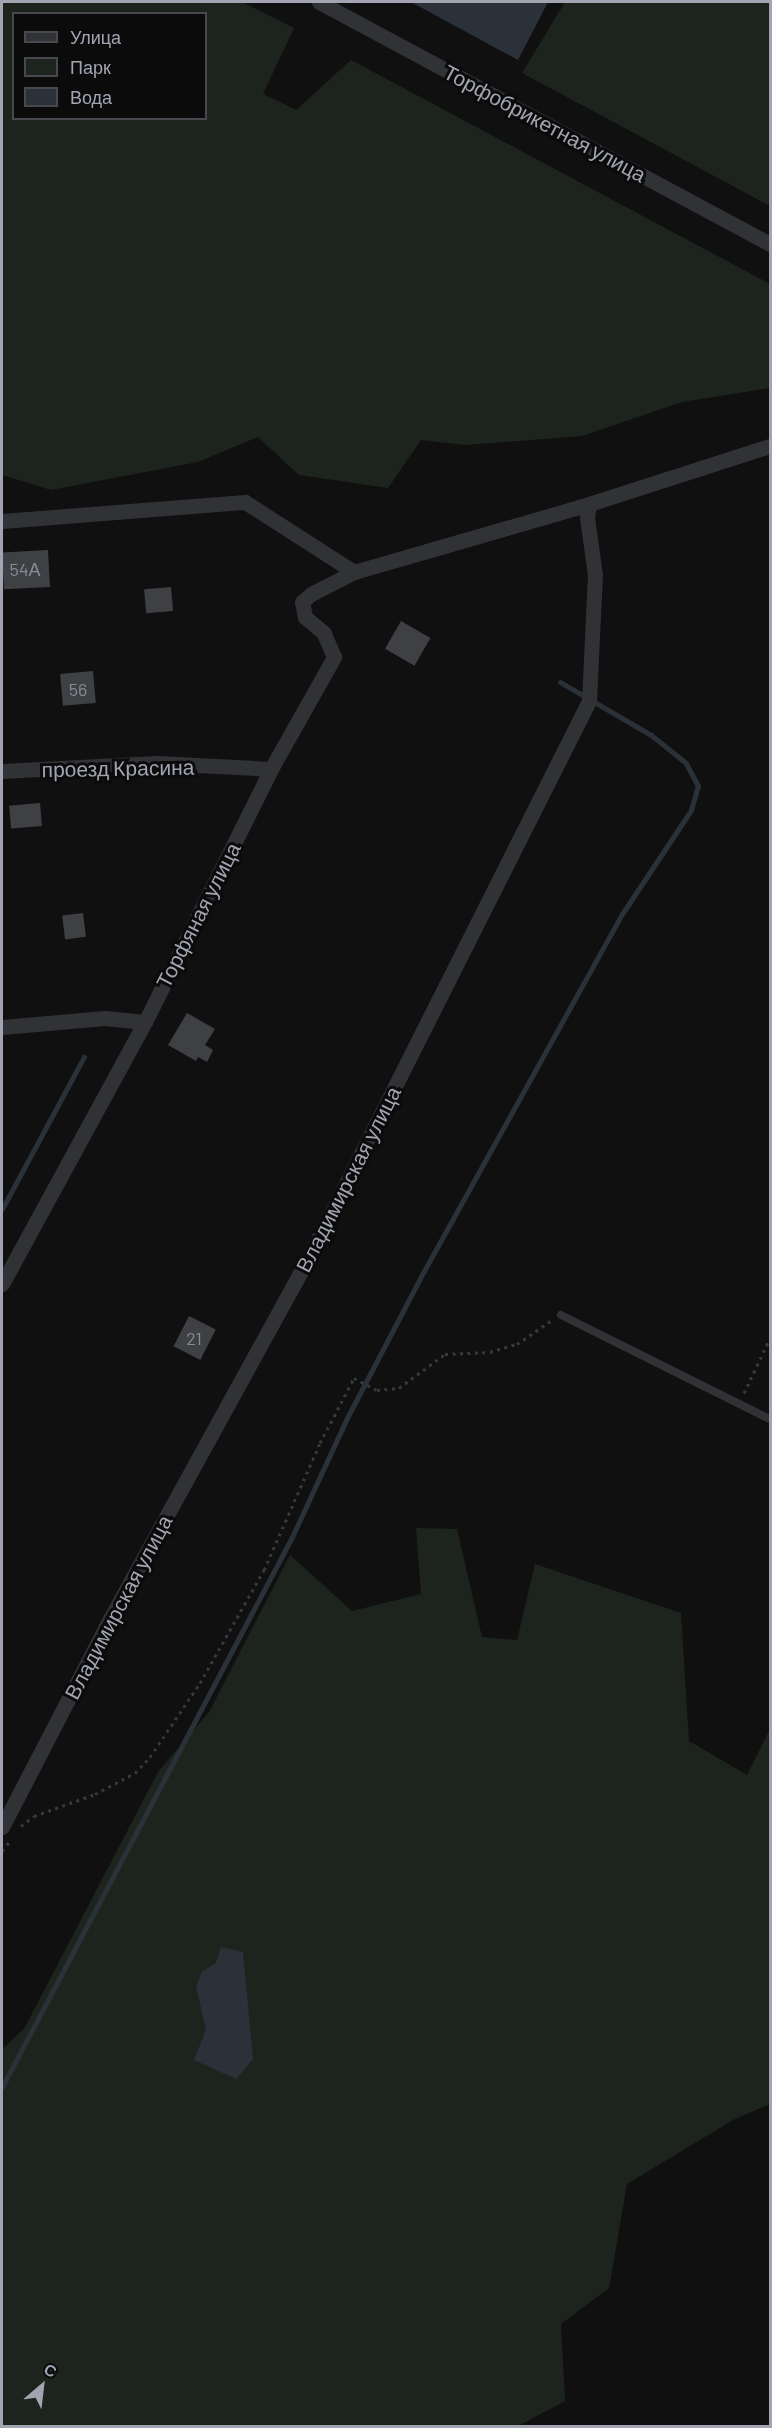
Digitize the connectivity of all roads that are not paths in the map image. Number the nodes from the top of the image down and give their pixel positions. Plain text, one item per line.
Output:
1 (319, 2) edge
2 (771, 244) edge
3 (771, 446) edge
4 (589, 504) junction
5 (2, 521) edge
6 (354, 573) junction
7 (271, 769) junction
8 (2, 771) edge
9 (145, 1022) junction
10 (2, 1027) edge
11 (2, 1284) edge
12 (561, 1315) road end
13 (771, 1419) edge
14 (8, 1831) edge

1 - 2 street, Торфобрикетная улица
3 - 4 street
4 - 6 street
4 - 14 street, Владимирская улица
5 - 6 street
6 - 7 street, Торфяная улица
7 - 8 street, проезд Красина
7 - 9 street, Торфяная улица
9 - 10 street
9 - 11 street, Торфяная улица
12 - 13 lane

